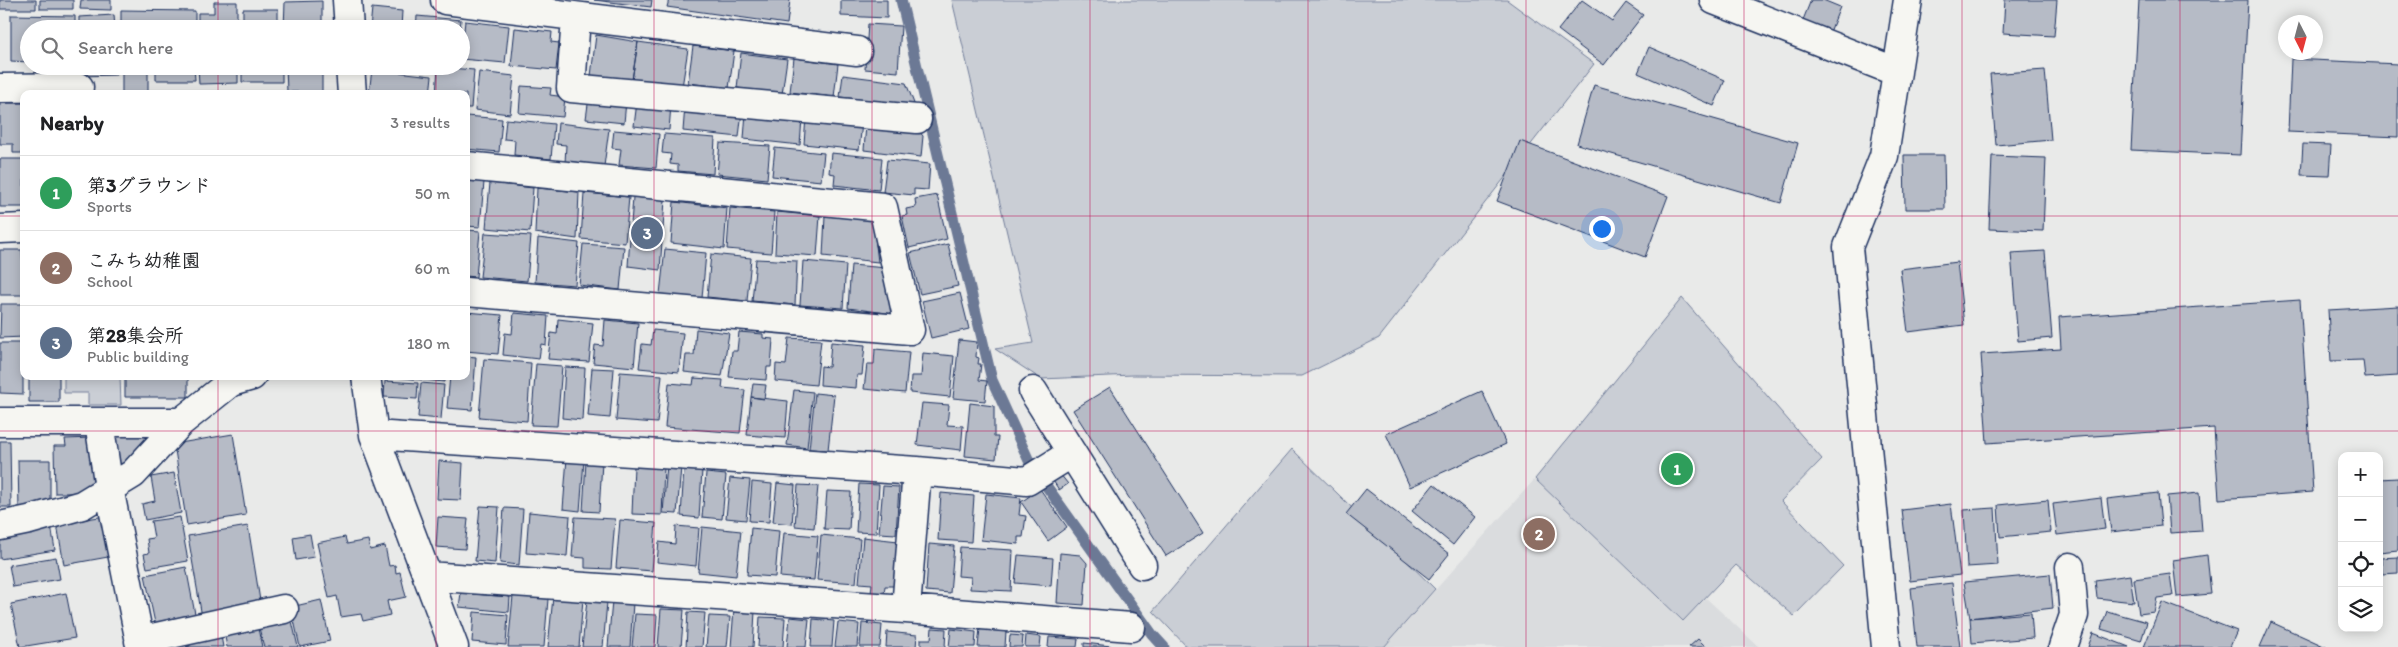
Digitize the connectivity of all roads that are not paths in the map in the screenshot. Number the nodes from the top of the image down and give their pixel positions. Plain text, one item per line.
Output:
1 (348, 0) edge
2 (445, 0) edge
3 (1714, 0) edge
4 (1908, 0) edge
5 (576, 17) junction
6 (349, 20) edge
7 (857, 51) dead end
8 (1897, 72) junction
9 (351, 75) edge
10 (79, 87) dead end
11 (0, 88) edge
12 (352, 90) edge
13 (917, 120) dead end
14 (470, 166) edge
15 (20, 228) edge
16 (0, 229) edge
17 (470, 292) edge
18 (238, 380) edge
19 (367, 380) edge
20 (1033, 391) dead end
21 (0, 422) edge
22 (99, 422) junction
23 (181, 422) junction
24 (374, 435) junction
25 (1072, 453) junction
26 (917, 471) junction
27 (109, 488) junction
28 (0, 526) edge
29 (1142, 565) dead end
30 (2070, 567) dead end
31 (427, 576) junction
32 (284, 609) dead end
33 (906, 609) junction
34 (1131, 627) dead end
35 (140, 644) edge
36 (454, 647) edge
37 (1886, 647) edge
38 (2063, 647) edge

1 - 6 street
2 - 5 street
3 - 8 street
4 - 8 street
5 - 7 street
5 - 13 street
8 - 37 street
9 - 12 street
10 - 11 street
14 - 17 street
15 - 16 street
18 - 23 street
19 - 24 street
20 - 25 street
21 - 22 street
22 - 23 street
22 - 27 street
23 - 27 street
24 - 26 street
24 - 31 street
25 - 26 street
25 - 29 street
26 - 33 street
27 - 28 street
27 - 35 street
30 - 38 street
31 - 33 street
31 - 36 street
32 - 35 street
33 - 34 street

